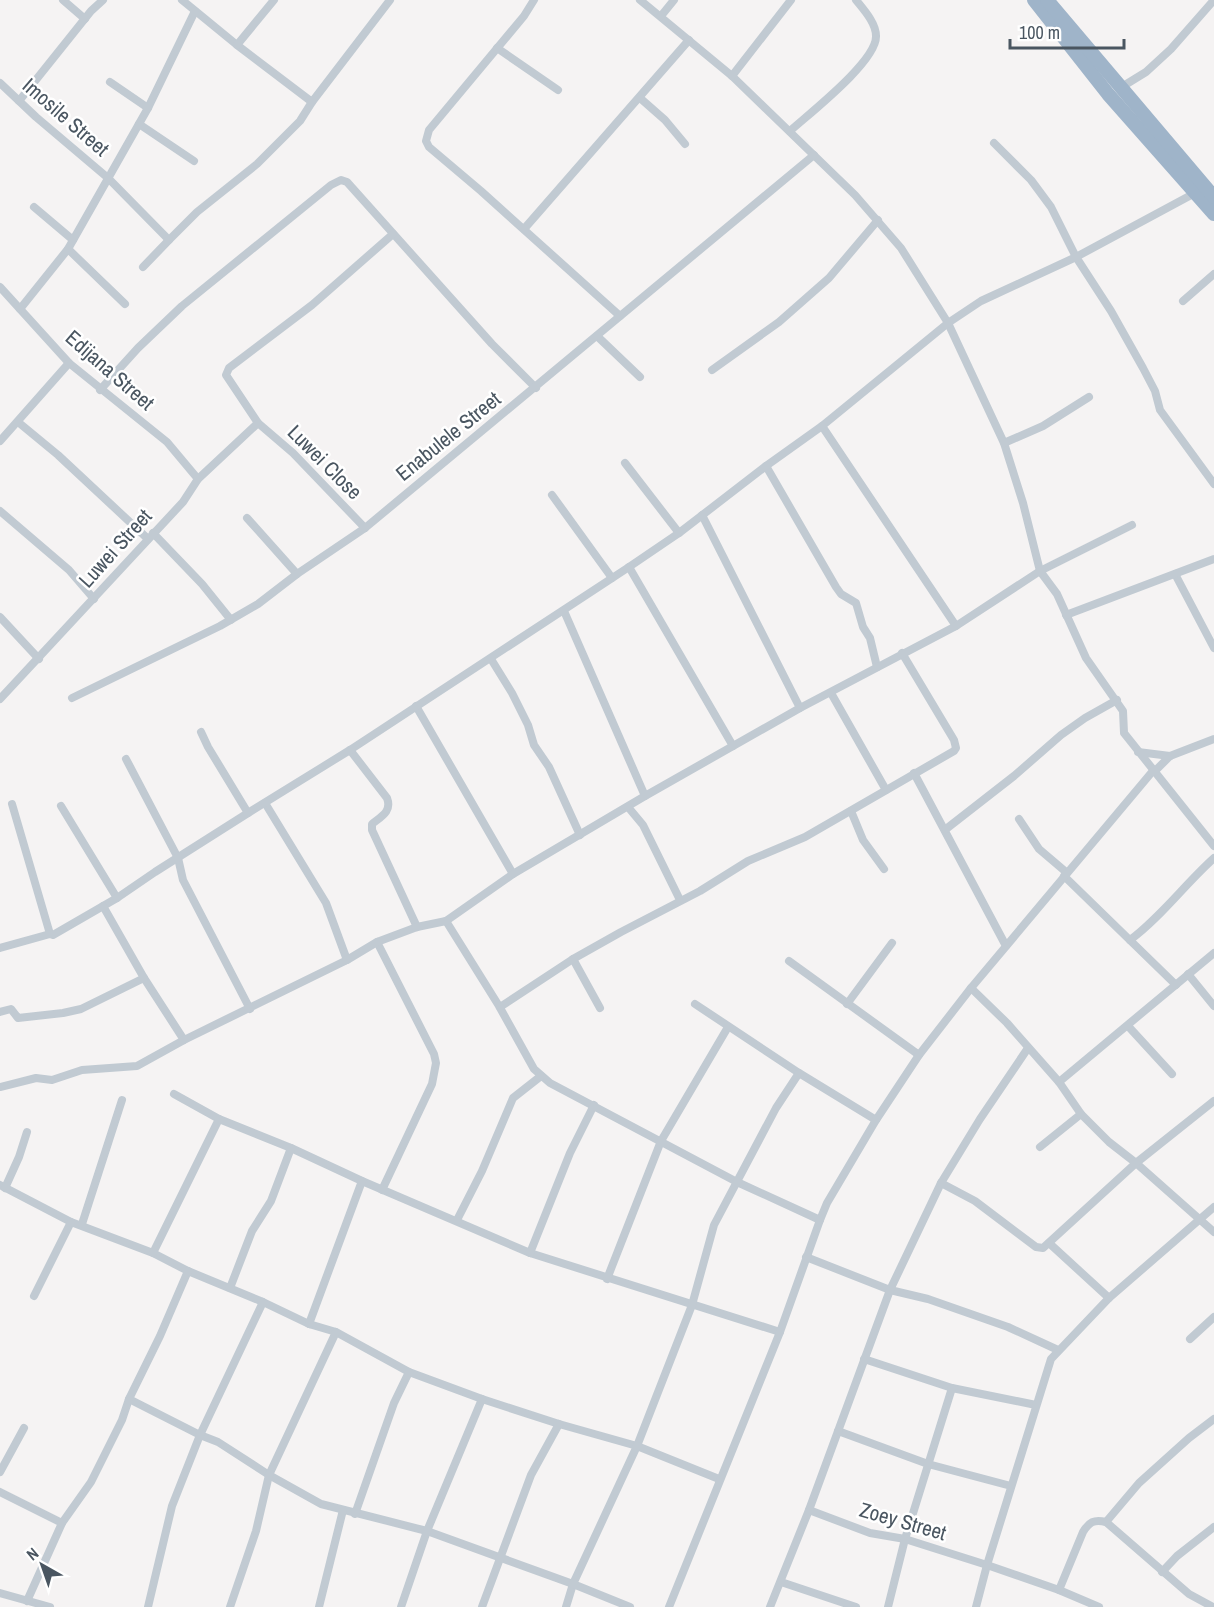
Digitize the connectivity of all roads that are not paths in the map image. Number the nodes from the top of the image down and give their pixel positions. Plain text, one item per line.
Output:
1 (63, 0) edge
2 (103, 0) edge
3 (182, 0) edge
4 (274, 0) edge
5 (390, 0) edge
6 (534, 0) edge
7 (640, 0) edge
8 (674, 0) edge
9 (791, 0) edge
10 (856, 0) edge
11 (1034, 0) edge
12 (1047, 0) edge
13 (1214, 0) edge
14 (195, 10) junction
15 (661, 16) junction
16 (85, 19) junction
17 (689, 40) junction
18 (237, 45) junction
19 (496, 48) junction
20 (732, 76) junction
21 (110, 82) dead end
22 (0, 83) edge
23 (1120, 88) junction
24 (558, 90) dead end
25 (640, 98) junction
26 (19, 101) junction
27 (312, 102) junction
28 (148, 108) junction
29 (139, 124) junction
30 (790, 131) junction
31 (994, 143) dead end
32 (685, 144) dead end
33 (814, 155) junction
34 (194, 161) dead end
35 (108, 178) junction
36 (1195, 193) junction
37 (1214, 197) edge
38 (34, 207) dead end
39 (1214, 214) edge
40 (878, 220) junction
41 (524, 229) junction
42 (393, 234) junction
43 (73, 240) junction
44 (169, 240) junction
45 (68, 249) junction
46 (1076, 256) junction
47 (143, 267) dead end
48 (1214, 274) edge
49 (0, 287) edge
50 (1183, 301) dead end
51 (125, 304) dead end
52 (20, 309) junction
53 (620, 316) junction
54 (948, 323) junction
55 (597, 336) junction
56 (69, 363) junction
57 (712, 370) dead end
58 (640, 377) dead end
59 (536, 388) junction
60 (100, 390) junction
61 (1089, 397) dead end
62 (18, 422) junction
63 (258, 423) junction
64 (822, 426) junction
65 (0, 441) edge
66 (1004, 444) junction
67 (625, 463) dead end
68 (766, 465) junction
69 (198, 479) junction
70 (1214, 484) edge
71 (552, 495) dead end
72 (0, 511) edge
73 (702, 515) junction
74 (248, 518) dead end
75 (1132, 525) dead end
76 (365, 528) junction
77 (679, 533) junction
78 (150, 536) junction
79 (1214, 559) edge
80 (629, 567) junction
81 (1040, 571) junction
82 (297, 574) junction
83 (1175, 574) junction
84 (612, 578) junction
85 (94, 599) junction
86 (564, 611) junction
87 (1066, 615) junction
88 (0, 617) edge
89 (231, 620) junction
90 (956, 626) junction
91 (1214, 648) edge
92 (902, 653) junction
93 (39, 659) junction
94 (491, 659) junction
95 (877, 667) junction
96 (831, 693) junction
97 (72, 698) dead end
98 (0, 699) edge
99 (1117, 700) junction
100 (416, 706) junction
101 (800, 708) junction
102 (201, 732) dead end
103 (1214, 739) edge
104 (733, 746) junction
105 (350, 750) junction
106 (1138, 752) junction
107 (1170, 756) junction
108 (126, 759) dead end
109 (1155, 771) junction
110 (914, 772) junction
111 (886, 790) junction
112 (645, 796) junction
113 (264, 802) junction
114 (12, 804) dead end
115 (61, 806) dead end
116 (628, 807) junction
117 (851, 811) junction
118 (248, 813) junction
119 (1019, 819) dead end
120 (946, 829) junction
121 (580, 835) junction
122 (1214, 846) edge
123 (178, 858) junction
124 (1214, 858) edge
125 (884, 869) dead end
126 (513, 874) junction
127 (1065, 874) junction
128 (117, 898) junction
129 (680, 900) junction
130 (103, 906) junction
131 (446, 921) junction
132 (417, 927) junction
133 (50, 934) junction
134 (1130, 940) junction
135 (377, 942) junction
136 (892, 943) dead end
137 (1006, 946) junction
138 (0, 948) edge
139 (1214, 953) edge
140 (347, 960) junction
141 (573, 960) junction
142 (789, 961) dead end
143 (1188, 974) junction
144 (144, 978) junction
145 (1176, 985) junction
146 (971, 988) junction
147 (695, 1004) dead end
148 (847, 1004) junction
149 (1214, 1006) edge
150 (500, 1007) junction
151 (600, 1008) dead end
152 (250, 1009) junction
153 (0, 1012) edge
154 (1128, 1026) junction
155 (728, 1027) junction
156 (184, 1040) junction
157 (1028, 1048) junction
158 (919, 1055) junction
159 (799, 1073) junction
160 (1172, 1074) dead end
161 (541, 1076) junction
162 (1059, 1082) junction
163 (0, 1087) edge
164 (174, 1094) dead end
165 (122, 1100) dead end
166 (1214, 1101) edge
167 (594, 1105) junction
168 (1081, 1114) junction
169 (219, 1119) junction
170 (876, 1120) junction
171 (27, 1132) dead end
172 (661, 1141) junction
173 (1040, 1147) dead end
174 (291, 1148) junction
175 (1136, 1163) junction
176 (362, 1181) junction
177 (737, 1182) junction
178 (941, 1183) junction
179 (3, 1187) edge
180 (382, 1190) junction
181 (1214, 1208) edge
182 (1201, 1219) junction
183 (457, 1220) junction
184 (820, 1220) junction
185 (71, 1222) junction
186 (82, 1224) junction
187 (1214, 1232) edge
188 (1049, 1243) junction
189 (153, 1253) junction
190 (530, 1253) junction
191 (806, 1257) junction
192 (188, 1271) junction
193 (607, 1279) junction
194 (230, 1288) junction
195 (890, 1290) junction
196 (34, 1296) dead end
197 (1109, 1298) junction
198 (263, 1302) junction
199 (692, 1305) junction
200 (1214, 1317) edge
201 (309, 1324) junction
202 (336, 1332) junction
203 (780, 1332) junction
204 (1190, 1339) dead end
205 (1058, 1350) junction
206 (864, 1359) junction
207 (410, 1372) junction
208 (952, 1388) junction
209 (129, 1399) junction
210 (482, 1399) junction
211 (1036, 1405) junction
212 (1214, 1419) edge
213 (559, 1424) junction
214 (24, 1428) dead end
215 (838, 1431) junction
216 (200, 1435) junction
217 (637, 1446) junction
218 (928, 1464) junction
219 (0, 1472) edge
220 (269, 1476) junction
221 (719, 1479) junction
222 (1011, 1486) junction
223 (0, 1492) edge
224 (343, 1510) junction
225 (809, 1510) junction
226 (355, 1514) junction
227 (1106, 1522) junction
228 (62, 1523) junction
229 (1214, 1527) edge
230 (427, 1531) junction
231 (905, 1539) junction
232 (502, 1558) junction
233 (987, 1565) junction
234 (1162, 1572) junction
235 (781, 1582) junction
236 (573, 1584) junction
237 (1059, 1590) junction
238 (0, 1593) edge
239 (27, 1601) junction
240 (50, 1607) edge
241 (148, 1607) edge
242 (230, 1607) edge
243 (319, 1607) edge
244 (401, 1607) edge
245 (483, 1607) edge
246 (566, 1607) edge
247 (630, 1607) edge
248 (669, 1607) edge
249 (771, 1607) edge
250 (856, 1607) edge
251 (888, 1607) edge
252 (976, 1607) edge
253 (1099, 1607) edge
254 (1213, 1607) edge

1 - 16 street
2 - 16 street
3 - 14 street
4 - 18 street
5 - 27 street
6 - 19 street
7 - 15 street
8 - 15 street
9 - 20 street
10 - 30 street
11 - 36 highway
12 - 23 highway
13 - 23 street
14 - 18 street
14 - 28 street
15 - 17 street
16 - 26 street
17 - 20 street
17 - 25 street
18 - 27 street
19 - 24 street
19 - 41 street
20 - 30 street
21 - 28 street
22 - 26 street, Imosile Street
23 - 37 highway
25 - 32 street
25 - 41 street
26 - 35 street, Imosile Street
27 - 44 street
28 - 29 street
29 - 34 street
29 - 35 street
30 - 33 street
31 - 46 street
33 - 40 street
33 - 53 street, Enabulele Street
35 - 43 street
35 - 44 street, Imosile Street
36 - 39 highway
36 - 46 street
38 - 43 street
40 - 54 street
40 - 57 street
41 - 53 street
42 - 59 street
42 - 60 street
42 - 63 street, Luwei Close
43 - 45 street
44 - 47 street
45 - 51 street
45 - 52 street
46 - 54 street
46 - 70 street
48 - 50 street
49 - 52 street, Edijana Street
52 - 56 street, Edijana Street
53 - 55 street, Enabulele Street
54 - 64 street
54 - 66 street
55 - 58 street
55 - 59 street, Enabulele Street
56 - 60 street, Edijana Street
56 - 62 street
59 - 76 street, Enabulele Street
60 - 69 street, Edijana Street
61 - 66 street
62 - 65 street
62 - 78 street
63 - 69 street, Luwei Street
63 - 76 street, Luwei Close
64 - 68 street
64 - 90 street
66 - 81 street
67 - 77 street
68 - 73 street
68 - 95 street
69 - 78 street, Luwei Street
71 - 84 street
72 - 85 street
73 - 77 street
73 - 101 street
74 - 82 street
75 - 81 street
76 - 82 street, Enabulele Street
77 - 80 street
78 - 85 street, Luwei Street
78 - 89 street
79 - 83 street
80 - 84 street
80 - 104 street
81 - 87 street
81 - 90 street
82 - 89 street, Enabulele Street
83 - 87 street
83 - 91 street
84 - 86 street
85 - 93 street, Luwei Street
86 - 94 street
86 - 112 street
87 - 99 street
88 - 93 street
89 - 97 street, Enabulele Street
90 - 92 street
92 - 95 street
92 - 110 street
93 - 98 street, Luwei Street
94 - 100 street
94 - 121 street
95 - 96 street
96 - 101 street
96 - 111 street
99 - 106 street
99 - 120 street
100 - 105 street
100 - 126 street
101 - 104 street
102 - 118 street
103 - 107 street
104 - 112 street
105 - 113 street
105 - 132 street
106 - 107 street
106 - 109 street
107 - 109 street
108 - 123 street
109 - 122 street
109 - 127 street
110 - 111 street
110 - 120 street
111 - 117 street
112 - 116 street
113 - 118 street
113 - 140 street
114 - 133 street
115 - 128 street
116 - 121 street
116 - 129 street
117 - 125 street
117 - 129 street
118 - 123 street
119 - 127 street
120 - 137 street
121 - 126 street
123 - 128 street
123 - 152 street
124 - 134 street
126 - 131 street
127 - 134 street
127 - 137 street
128 - 130 street
129 - 141 street
130 - 133 street
130 - 144 street
131 - 132 street
131 - 150 street
132 - 135 street
133 - 138 street
134 - 145 street
135 - 140 street
135 - 180 street
136 - 148 street
137 - 146 street
139 - 143 street
140 - 152 street
141 - 150 street
141 - 151 street
142 - 148 street
143 - 145 street
143 - 149 street
144 - 153 street
144 - 156 street
145 - 154 street
146 - 157 street
146 - 158 street
147 - 155 street
148 - 158 street
150 - 161 street
152 - 156 street
154 - 160 street
154 - 162 street
155 - 159 street
155 - 172 street
156 - 163 street
157 - 162 street
157 - 178 street
158 - 170 street
159 - 170 street
159 - 177 street
161 - 167 street
161 - 183 street
162 - 168 street
164 - 169 street
165 - 186 street
166 - 175 street
167 - 172 street
167 - 190 street
168 - 173 street
168 - 175 street
169 - 174 street
169 - 189 street
170 - 184 street
171 - 179 street
172 - 177 street
172 - 193 street
174 - 176 street
174 - 194 street
175 - 182 street
175 - 188 street
176 - 180 street
176 - 201 street
177 - 184 street
177 - 199 street
178 - 188 street
178 - 195 street
179 - 185 street
180 - 183 street
181 - 182 street
182 - 187 street
182 - 197 street
183 - 190 street
184 - 191 street
185 - 186 street
185 - 196 street
186 - 189 street
188 - 197 street
189 - 192 street
190 - 193 street
191 - 195 street
191 - 203 street
192 - 194 street
192 - 209 street
193 - 199 street
194 - 198 street
195 - 205 street
195 - 206 street
197 - 205 street
198 - 201 street
198 - 216 street
199 - 203 street
199 - 217 street
200 - 204 street
201 - 202 street
202 - 207 street
202 - 220 street
203 - 221 street
205 - 211 street
206 - 208 street
206 - 215 street
207 - 210 street
207 - 226 street
208 - 211 street
208 - 218 street
209 - 216 street
209 - 228 street
210 - 213 street
210 - 230 street
211 - 222 street
212 - 227 street
213 - 217 street
213 - 232 street
214 - 219 street
215 - 218 street
215 - 225 street
216 - 220 street
216 - 241 street
217 - 221 street
217 - 236 street
218 - 222 street
218 - 231 street
220 - 224 street
220 - 242 street
221 - 248 street
222 - 233 street
223 - 228 street
224 - 226 street
224 - 243 street
225 - 231 street, Zoey Street
225 - 235 street
226 - 230 street
227 - 234 street
227 - 237 street
228 - 239 street
229 - 234 street
230 - 232 street
230 - 244 street
231 - 233 street, Zoey Street
231 - 251 street
232 - 236 street
232 - 245 street
233 - 237 street, Zoey Street
233 - 252 street
234 - 254 street
235 - 249 street
235 - 250 street
236 - 246 street
236 - 247 street
237 - 253 street, Zoey Street
238 - 239 street
239 - 240 street

